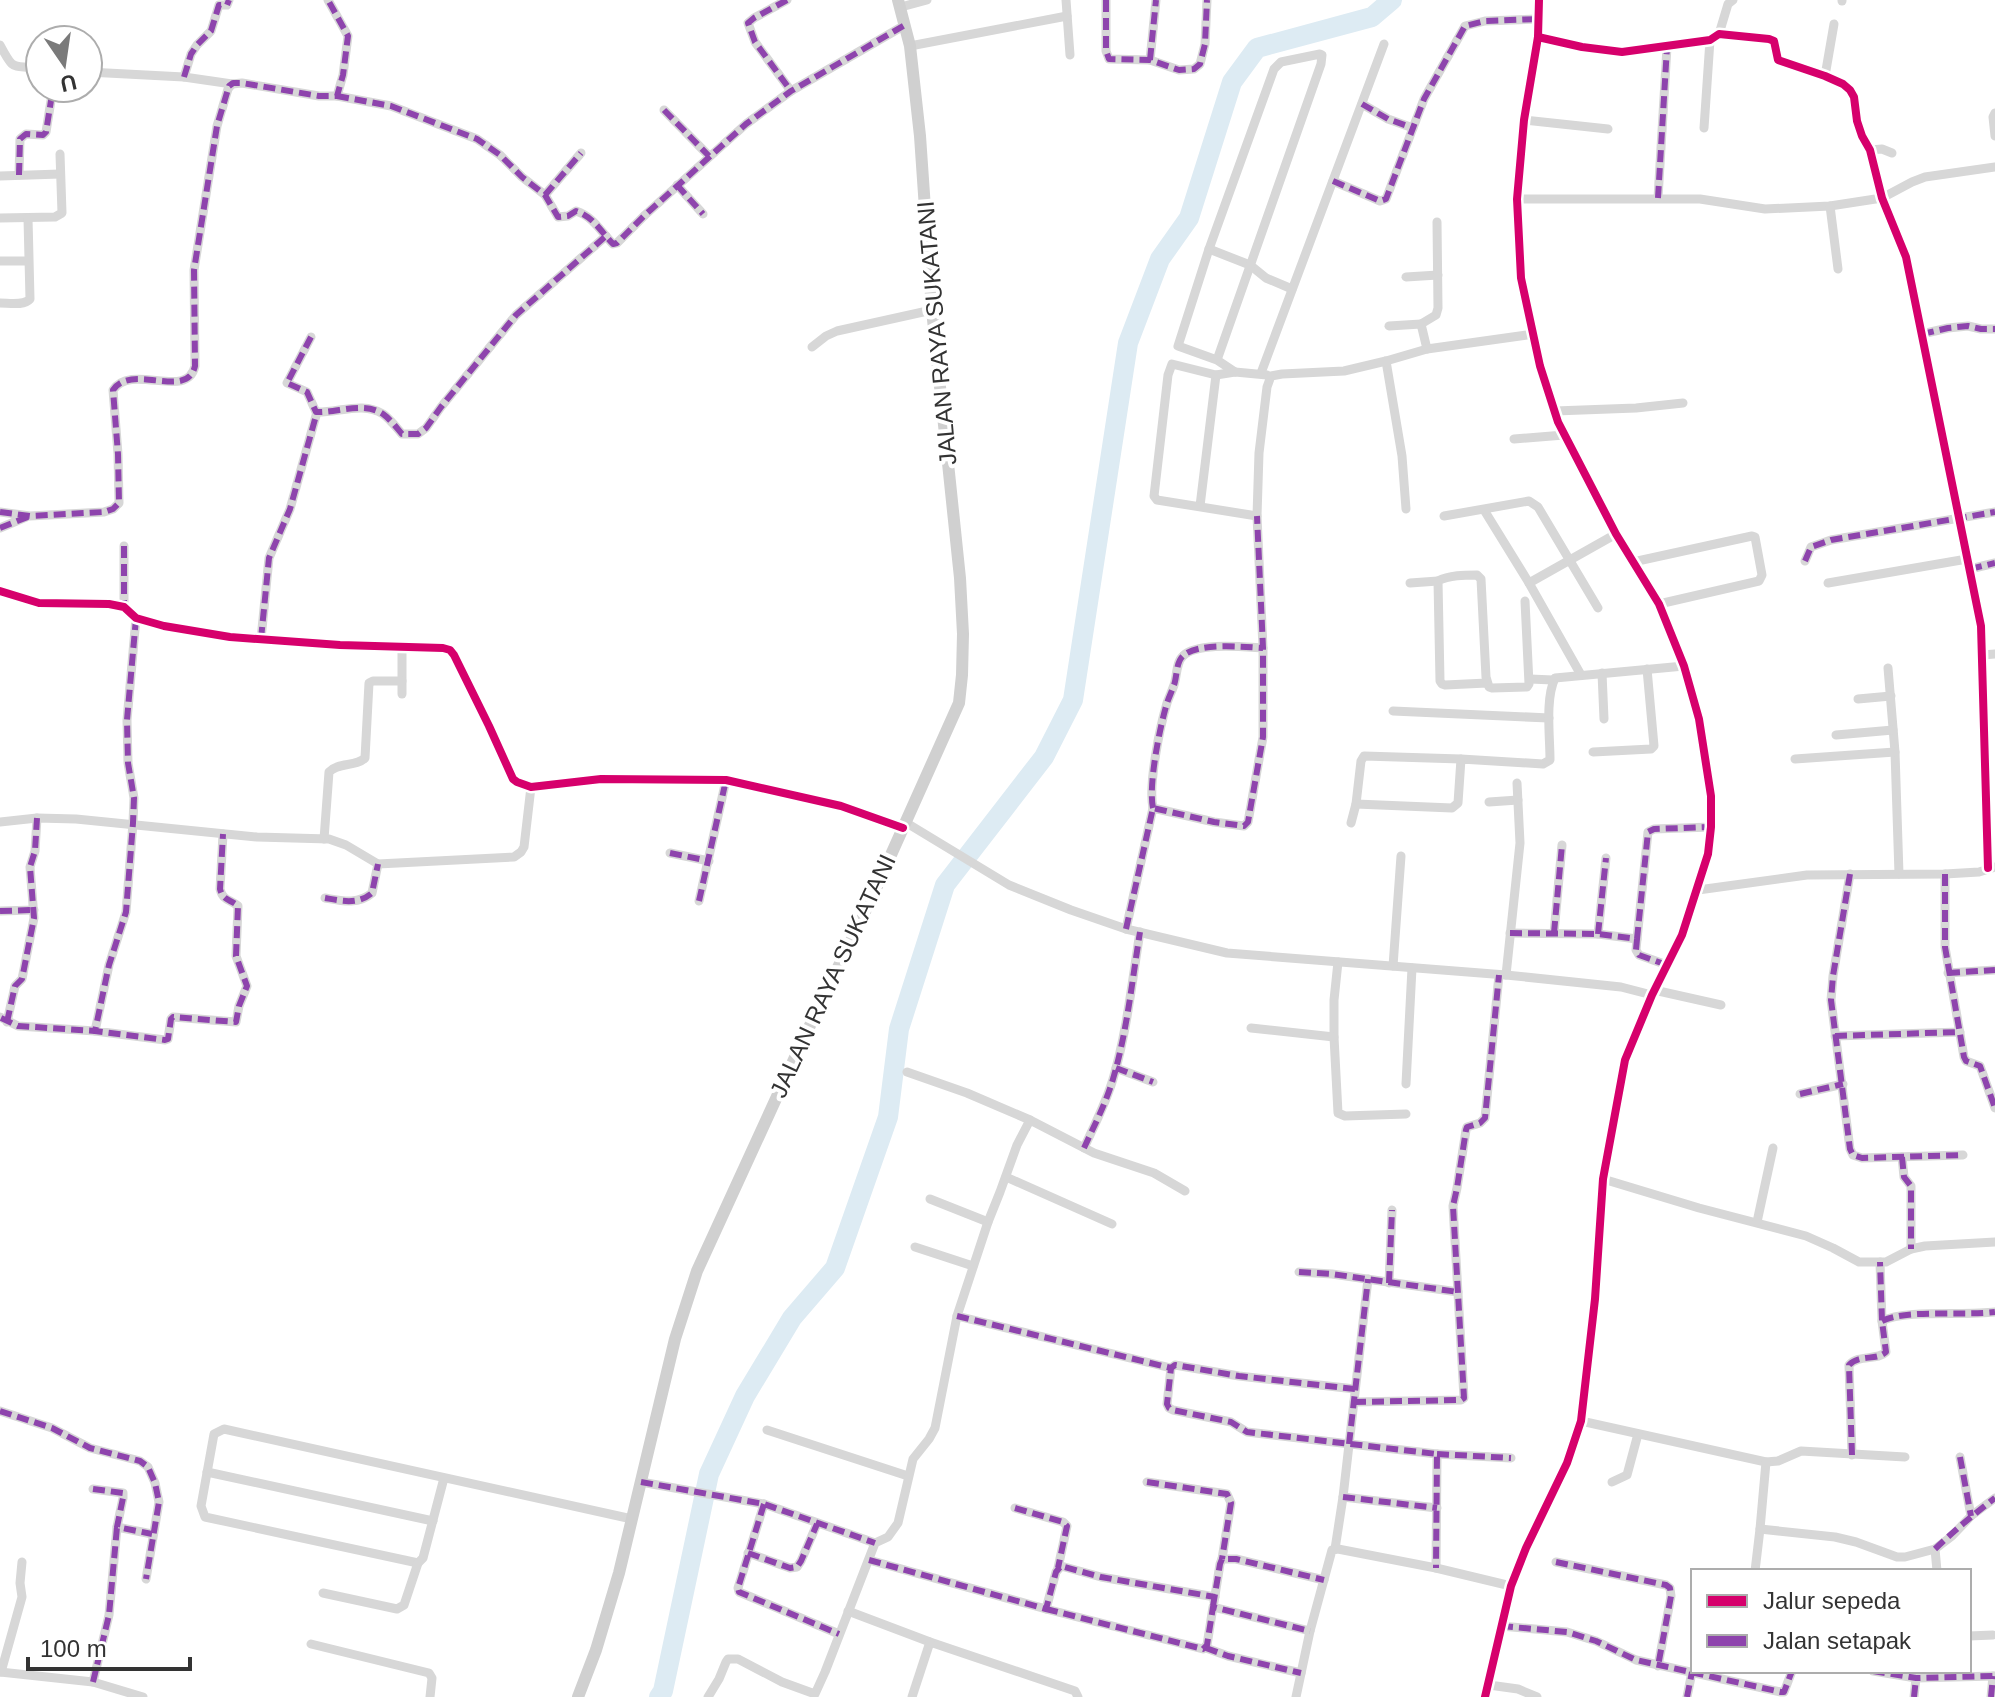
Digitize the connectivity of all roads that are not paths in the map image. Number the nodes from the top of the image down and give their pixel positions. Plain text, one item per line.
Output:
1 (229, 0) edge
2 (328, 0) edge
3 (787, 0) edge
4 (927, 0) edge
5 (1066, 0) edge
6 (1106, 0) edge
7 (1156, 0) edge
8 (1207, 0) edge
9 (1539, 0) edge
10 (1733, 0) edge
11 (900, 3) edge
12 (1067, 16) junction
13 (1538, 19) junction
14 (1834, 24) dead end
15 (905, 25) junction
16 (1538, 37) junction
17 (1714, 37) junction
18 (1384, 44) dead end
19 (0, 45) edge
20 (910, 46) junction
21 (1667, 47) junction
22 (1070, 55) dead end
23 (1150, 60) junction
24 (24, 68) edge
25 (104, 73) edge
26 (1825, 76) junction
27 (184, 77) junction
28 (232, 84) junction
29 (791, 91) junction
30 (337, 96) junction
31 (50, 104) edge
32 (1362, 104) junction
33 (664, 110) dead end
34 (1995, 113) edge
35 (1524, 120) junction
36 (1413, 128) junction
37 (1704, 128) dead end
38 (1608, 129) dead end
39 (1995, 136) edge
40 (1870, 150) junction
41 (581, 153) dead end
42 (1892, 153) dead end
43 (60, 154) dead end
44 (709, 156) junction
45 (1995, 167) edge
46 (60, 174) junction
47 (19, 175) junction
48 (0, 176) edge
49 (1333, 181) junction
50 (677, 185) junction
51 (545, 195) junction
52 (1658, 198) junction
53 (1882, 198) junction
54 (1517, 199) junction
55 (1830, 206) junction
56 (703, 214) dead end
57 (0, 218) edge
58 (28, 218) junction
59 (1437, 222) dead end
60 (606, 236) junction
61 (1209, 249) junction
62 (0, 261) edge
63 (28, 261) junction
64 (1250, 265) junction
65 (1838, 269) dead end
66 (1438, 275) junction
67 (1406, 277) dead end
68 (1292, 289) junction
69 (0, 303) edge
70 (932, 310) junction
71 (1421, 324) junction
72 (1389, 326) dead end
73 (1995, 329) edge
74 (1534, 334) junction
75 (1922, 334) junction
76 (311, 337) dead end
77 (1178, 346) junction
78 (812, 347) dead end
79 (1427, 349) junction
80 (1217, 360) junction
81 (1386, 361) junction
82 (1172, 364) junction
83 (1235, 372) junction
84 (1216, 375) junction
85 (1266, 375) junction
86 (1683, 403) dead end
87 (1555, 411) junction
88 (317, 412) junction
89 (1564, 435) junction
90 (1514, 439) dead end
91 (1200, 506) junction
92 (1406, 509) dead end
93 (1484, 510) junction
94 (0, 512) edge
95 (1995, 512) edge
96 (30, 516) junction
97 (1257, 516) junction
98 (1444, 516) dead end
99 (1959, 518) junction
100 (0, 528) edge
101 (1616, 534) junction
102 (124, 546) dead end
103 (1568, 559) junction
104 (1805, 561) dead end
105 (1633, 562) junction
106 (1995, 563) edge
107 (1968, 564) junction
108 (1438, 581) junction
109 (1410, 583) dead end
110 (1529, 583) junction
111 (1828, 583) dead end
112 (0, 591) edge
113 (1525, 601) dead end
114 (1659, 604) junction
115 (124, 607) junction
116 (1598, 608) dead end
117 (136, 618) junction
118 (261, 639) junction
119 (402, 648) junction
120 (1263, 648) junction
121 (1995, 654) edge
122 (1982, 655) junction
123 (1684, 666) junction
124 (1888, 668) dead end
125 (1647, 669) junction
126 (1602, 673) junction
127 (1581, 675) junction
128 (1530, 679) junction
129 (1553, 680) junction
130 (402, 681) junction
131 (1487, 683) junction
132 (402, 694) dead end
133 (1891, 696) junction
134 (1858, 699) dead end
135 (1393, 711) dead end
136 (1549, 718) junction
137 (1604, 719) dead end
138 (1893, 730) junction
139 (1836, 735) dead end
140 (1990, 744) edge
141 (1593, 752) dead end
142 (1895, 752) junction
143 (1461, 759) junction
144 (1795, 759) dead end
145 (726, 780) junction
146 (1517, 783) dead end
147 (531, 787) junction
148 (1518, 800) junction
149 (1489, 802) dead end
150 (1356, 804) junction
151 (1153, 808) junction
152 (37, 818) junction
153 (0, 822) edge
154 (133, 823) junction
155 (1351, 823) dead end
156 (904, 825) junction
157 (1711, 827) junction
158 (223, 834) junction
159 (324, 839) junction
160 (1562, 845) dead end
161 (670, 853) dead end
162 (1401, 856) dead end
163 (1606, 858) dead end
164 (709, 861) junction
165 (378, 864) junction
166 (1992, 868) edge
167 (1850, 874) junction
168 (1899, 874) junction
169 (1945, 874) junction
170 (1698, 890) junction
171 (325, 898) dead end
172 (699, 901) dead end
173 (34, 910) junction
174 (0, 911) edge
175 (1126, 929) junction
176 (1140, 932) junction
177 (1510, 933) junction
178 (1554, 933) junction
179 (1598, 934) junction
180 (1637, 939) junction
181 (1338, 962) junction
182 (1667, 965) junction
183 (1393, 966) junction
184 (1412, 968) junction
185 (1995, 970) edge
186 (1948, 973) junction
187 (1502, 975) junction
188 (1653, 992) junction
189 (1721, 1005) dead end
190 (4, 1019) edge
191 (1251, 1028) dead end
192 (95, 1031) junction
193 (1960, 1032) junction
194 (1835, 1036) junction
195 (1334, 1037) junction
196 (1116, 1068) junction
197 (907, 1072) dead end
198 (1153, 1082) dead end
199 (1406, 1084) dead end
200 (1843, 1084) junction
201 (1800, 1094) dead end
202 (1995, 1108) edge
203 (1406, 1114) dead end
204 (1030, 1120) junction
205 (1084, 1148) junction
206 (1773, 1148) dead end
207 (1963, 1155) dead end
208 (1902, 1157) junction
209 (1006, 1177) junction
210 (1603, 1179) junction
211 (1185, 1191) dead end
212 (930, 1199) dead end
213 (1392, 1210) dead end
214 (988, 1222) junction
215 (1757, 1222) junction
216 (1112, 1224) dead end
217 (1995, 1242) edge
218 (915, 1247) dead end
219 (1911, 1249) junction
220 (1880, 1262) junction
221 (973, 1266) junction
222 (1299, 1272) dead end
223 (1368, 1279) junction
224 (1389, 1283) junction
225 (1458, 1292) junction
226 (1995, 1312) edge
227 (957, 1316) junction
228 (1882, 1321) junction
229 (1171, 1368) junction
230 (1355, 1389) junction
231 (1354, 1402) junction
232 (0, 1411) edge
233 (1581, 1421) junction
234 (767, 1430) dead end
235 (1638, 1434) junction
236 (1349, 1444) junction
237 (1437, 1454) junction
238 (1852, 1455) junction
239 (1905, 1457) dead end
240 (1960, 1457) dead end
241 (1511, 1458) dead end
242 (1766, 1462) junction
243 (207, 1472) junction
244 (908, 1476) junction
245 (444, 1478) junction
246 (641, 1482) junction
247 (1147, 1482) dead end
248 (1612, 1482) dead end
249 (93, 1489) dead end
250 (1343, 1497) junction
251 (1995, 1498) edge
252 (764, 1504) junction
253 (1015, 1508) dead end
254 (1437, 1508) junction
255 (1971, 1516) junction
256 (632, 1519) junction
257 (433, 1521) junction
258 (817, 1524) junction
259 (117, 1527) junction
260 (1760, 1529) junction
261 (152, 1534) junction
262 (875, 1543) junction
263 (1335, 1549) junction
264 (1935, 1549) junction
265 (748, 1553) junction
266 (1222, 1559) junction
267 (869, 1560) junction
268 (22, 1562) dead end
269 (1556, 1562) dead end
270 (418, 1563) junction
271 (1058, 1568) junction
272 (1436, 1568) junction
273 (1755, 1569) edge
274 (1937, 1569) edge
275 (146, 1579) dead end
276 (1324, 1580) junction
277 (1511, 1586) junction
278 (323, 1593) dead end
279 (1214, 1602) junction
280 (1046, 1609) junction
281 (848, 1611) junction
282 (1501, 1626) junction
283 (1310, 1631) junction
284 (839, 1634) junction
285 (1993, 1635) edge
286 (1971, 1636) edge
287 (930, 1642) junction
288 (311, 1644) dead end
289 (1206, 1648) junction
290 (1658, 1666) junction
291 (0, 1672) edge
292 (1691, 1672) edge
293 (1301, 1673) junction
294 (1692, 1673) edge
295 (1696, 1673) edge
296 (1791, 1673) edge
297 (1885, 1673) edge
298 (1941, 1675) edge
299 (1994, 1676) edge
300 (1916, 1678) junction
301 (93, 1682) junction
302 (1487, 1691) edge
303 (143, 1697) edge
304 (430, 1697) edge
305 (578, 1697) edge
306 (708, 1697) edge
307 (912, 1697) edge
308 (1078, 1697) edge
309 (1296, 1697) edge
310 (1537, 1697) edge
311 (1687, 1697) edge
312 (1914, 1697) edge
313 (1991, 1697) edge

1 - 27 street
2 - 30 street
3 - 29 street
4 - 11 street
5 - 12 street
6 - 23 street
7 - 23 street
8 - 23 street
9 - 13 street
10 - 17 street
11 - 15 main road, JALAN RAYA SUKATANI
12 - 20 street
12 - 22 street
13 - 16 street
13 - 36 street
14 - 26 street
15 - 20 main road, JALAN RAYA SUKATANI
15 - 29 street
16 - 21 street
16 - 35 street
17 - 21 street
17 - 26 street
17 - 37 street
18 - 32 street
19 - 24 street
20 - 70 main road, JALAN RAYA SUKATANI
21 - 52 street
25 - 27 street
26 - 40 street
27 - 28 street
28 - 30 street
28 - 96 street
29 - 44 street
30 - 51 street
31 - 47 street
32 - 36 street
32 - 49 street
33 - 44 street
34 - 39 street
35 - 38 street
35 - 54 street
36 - 49 street
40 - 42 street
40 - 53 street
41 - 51 street
43 - 46 street
44 - 50 street
45 - 53 street
46 - 47 street
46 - 58 street
47 - 48 street
49 - 68 street
50 - 56 street
50 - 60 street
51 - 60 street
52 - 54 street
52 - 55 street
53 - 55 street
53 - 75 street
54 - 74 street
55 - 65 street
57 - 58 street
58 - 63 street
59 - 66 street
60 - 88 street
61 - 64 street
61 - 64 street
61 - 77 street
62 - 63 street
63 - 69 street
64 - 68 street
64 - 80 street
66 - 67 street
66 - 71 street
68 - 85 street
70 - 78 street
70 - 156 main road, JALAN RAYA SUKATANI
71 - 72 street
71 - 79 street
73 - 75 street
74 - 79 street
74 - 87 street
75 - 99 street
76 - 88 street
77 - 80 street
77 - 82 street
79 - 81 street
80 - 83 street
81 - 85 street
81 - 92 street
82 - 84 street
82 - 91 street
83 - 84 street
83 - 85 street
84 - 91 street
85 - 97 street
86 - 87 street
87 - 89 street
88 - 118 street
89 - 90 street
89 - 101 street
91 - 97 street
93 - 98 street
93 - 103 street
93 - 110 street
94 - 96 street
95 - 99 street
96 - 100 street
97 - 120 street
99 - 104 street
99 - 107 street
101 - 103 street
101 - 105 street
102 - 115 street
103 - 110 street
103 - 116 street
105 - 114 street
105 - 114 street
106 - 107 street
107 - 111 street
107 - 122 street
108 - 109 street
108 - 131 street
108 - 131 street
110 - 127 street
112 - 115 street
113 - 128 street
114 - 123 street
115 - 117 street
117 - 118 street
117 - 154 street
118 - 119 street
119 - 130 street
119 - 147 street
120 - 151 street
120 - 151 street
121 - 122 street
122 - 140 street
123 - 125 street
123 - 157 street
124 - 133 street
125 - 126 street
125 - 141 street
126 - 127 street
126 - 137 street
127 - 129 street
128 - 129 street
128 - 131 street
129 - 136 street
130 - 132 street
130 - 159 street
133 - 134 street
133 - 138 street
135 - 136 street
136 - 143 street
138 - 139 street
138 - 142 street
140 - 166 street
142 - 144 street
142 - 168 street
143 - 150 street
143 - 150 street
145 - 147 street
145 - 156 street
145 - 164 street
146 - 148 street
147 - 165 street
148 - 149 street
148 - 177 street
150 - 155 street
151 - 175 street
152 - 153 street
152 - 154 street
152 - 173 street
154 - 158 street
154 - 192 street
156 - 175 street
156 - 246 main road, JALAN RAYA SUKATANI
157 - 170 street
157 - 180 street
158 - 159 street
158 - 192 street
159 - 165 street
160 - 178 street
161 - 164 street
162 - 183 street
163 - 179 street
164 - 172 street
165 - 171 street
166 - 169 street
167 - 168 street
167 - 170 street
167 - 194 street
168 - 169 street
169 - 186 street
170 - 182 street
173 - 174 street
173 - 190 street
175 - 176 street
176 - 181 street
176 - 196 street
177 - 178 street
177 - 187 street
178 - 179 street
179 - 180 street
180 - 182 street
181 - 183 street
181 - 195 street
182 - 188 street
183 - 184 street
184 - 187 street
184 - 199 street
185 - 186 street
186 - 193 street
187 - 188 street
187 - 225 street
188 - 189 street
188 - 210 street
190 - 192 street
191 - 195 street
193 - 194 street
193 - 202 street
194 - 200 street
195 - 203 street
196 - 198 street
196 - 205 street
197 - 204 street
200 - 201 street
200 - 208 street
204 - 205 street
204 - 209 street
205 - 211 street
206 - 215 street
207 - 208 street
208 - 219 street
209 - 214 street
209 - 216 street
210 - 215 street
210 - 233 street
212 - 214 street
213 - 224 street
214 - 221 street
215 - 220 street
217 - 219 street
218 - 221 street
219 - 220 street
220 - 228 street
221 - 227 street
222 - 223 street
223 - 224 street
223 - 230 street
224 - 225 street
225 - 231 street
226 - 228 street
227 - 229 street
227 - 244 street
228 - 238 street
229 - 230 street
229 - 236 street
230 - 231 street
231 - 236 street
232 - 261 street
233 - 235 street
233 - 277 street
234 - 244 street
235 - 242 street
235 - 248 street
236 - 237 street
236 - 250 street
237 - 241 street
237 - 254 street
238 - 239 street
238 - 242 street
240 - 255 street
242 - 260 street
243 - 245 street
243 - 257 street
243 - 270 street
244 - 262 street
245 - 256 street
245 - 257 street
246 - 252 street
246 - 256 main road, JALAN RAYA SUKATANI
247 - 266 street
249 - 259 street
250 - 254 street
250 - 263 street
251 - 255 street
252 - 258 street
252 - 265 street
253 - 271 street
254 - 272 street
255 - 264 street
256 - 305 main road, JALAN RAYA SUKATANI
257 - 270 street
258 - 262 street
258 - 265 street
259 - 261 street
259 - 301 street
260 - 264 street
260 - 273 street
261 - 275 street
262 - 267 street
263 - 272 street
263 - 276 street
264 - 274 street
265 - 284 street
266 - 276 street
266 - 279 street
267 - 280 street
267 - 281 street
268 - 291 street
269 - 290 street
270 - 278 street
271 - 279 street
271 - 280 street
272 - 277 street
276 - 283 street
277 - 282 street
279 - 283 street
279 - 289 street
280 - 289 street
281 - 284 street
281 - 287 street
282 - 290 street
282 - 302 street
283 - 293 street
284 - 306 street
285 - 286 street
287 - 307 street
287 - 308 street
288 - 304 street
289 - 293 street
290 - 292 street
291 - 301 street
293 - 309 street
294 - 311 street
295 - 296 street
297 - 300 street
298 - 299 street
298 - 300 street
299 - 313 street
300 - 312 street
301 - 303 street
302 - 310 street

